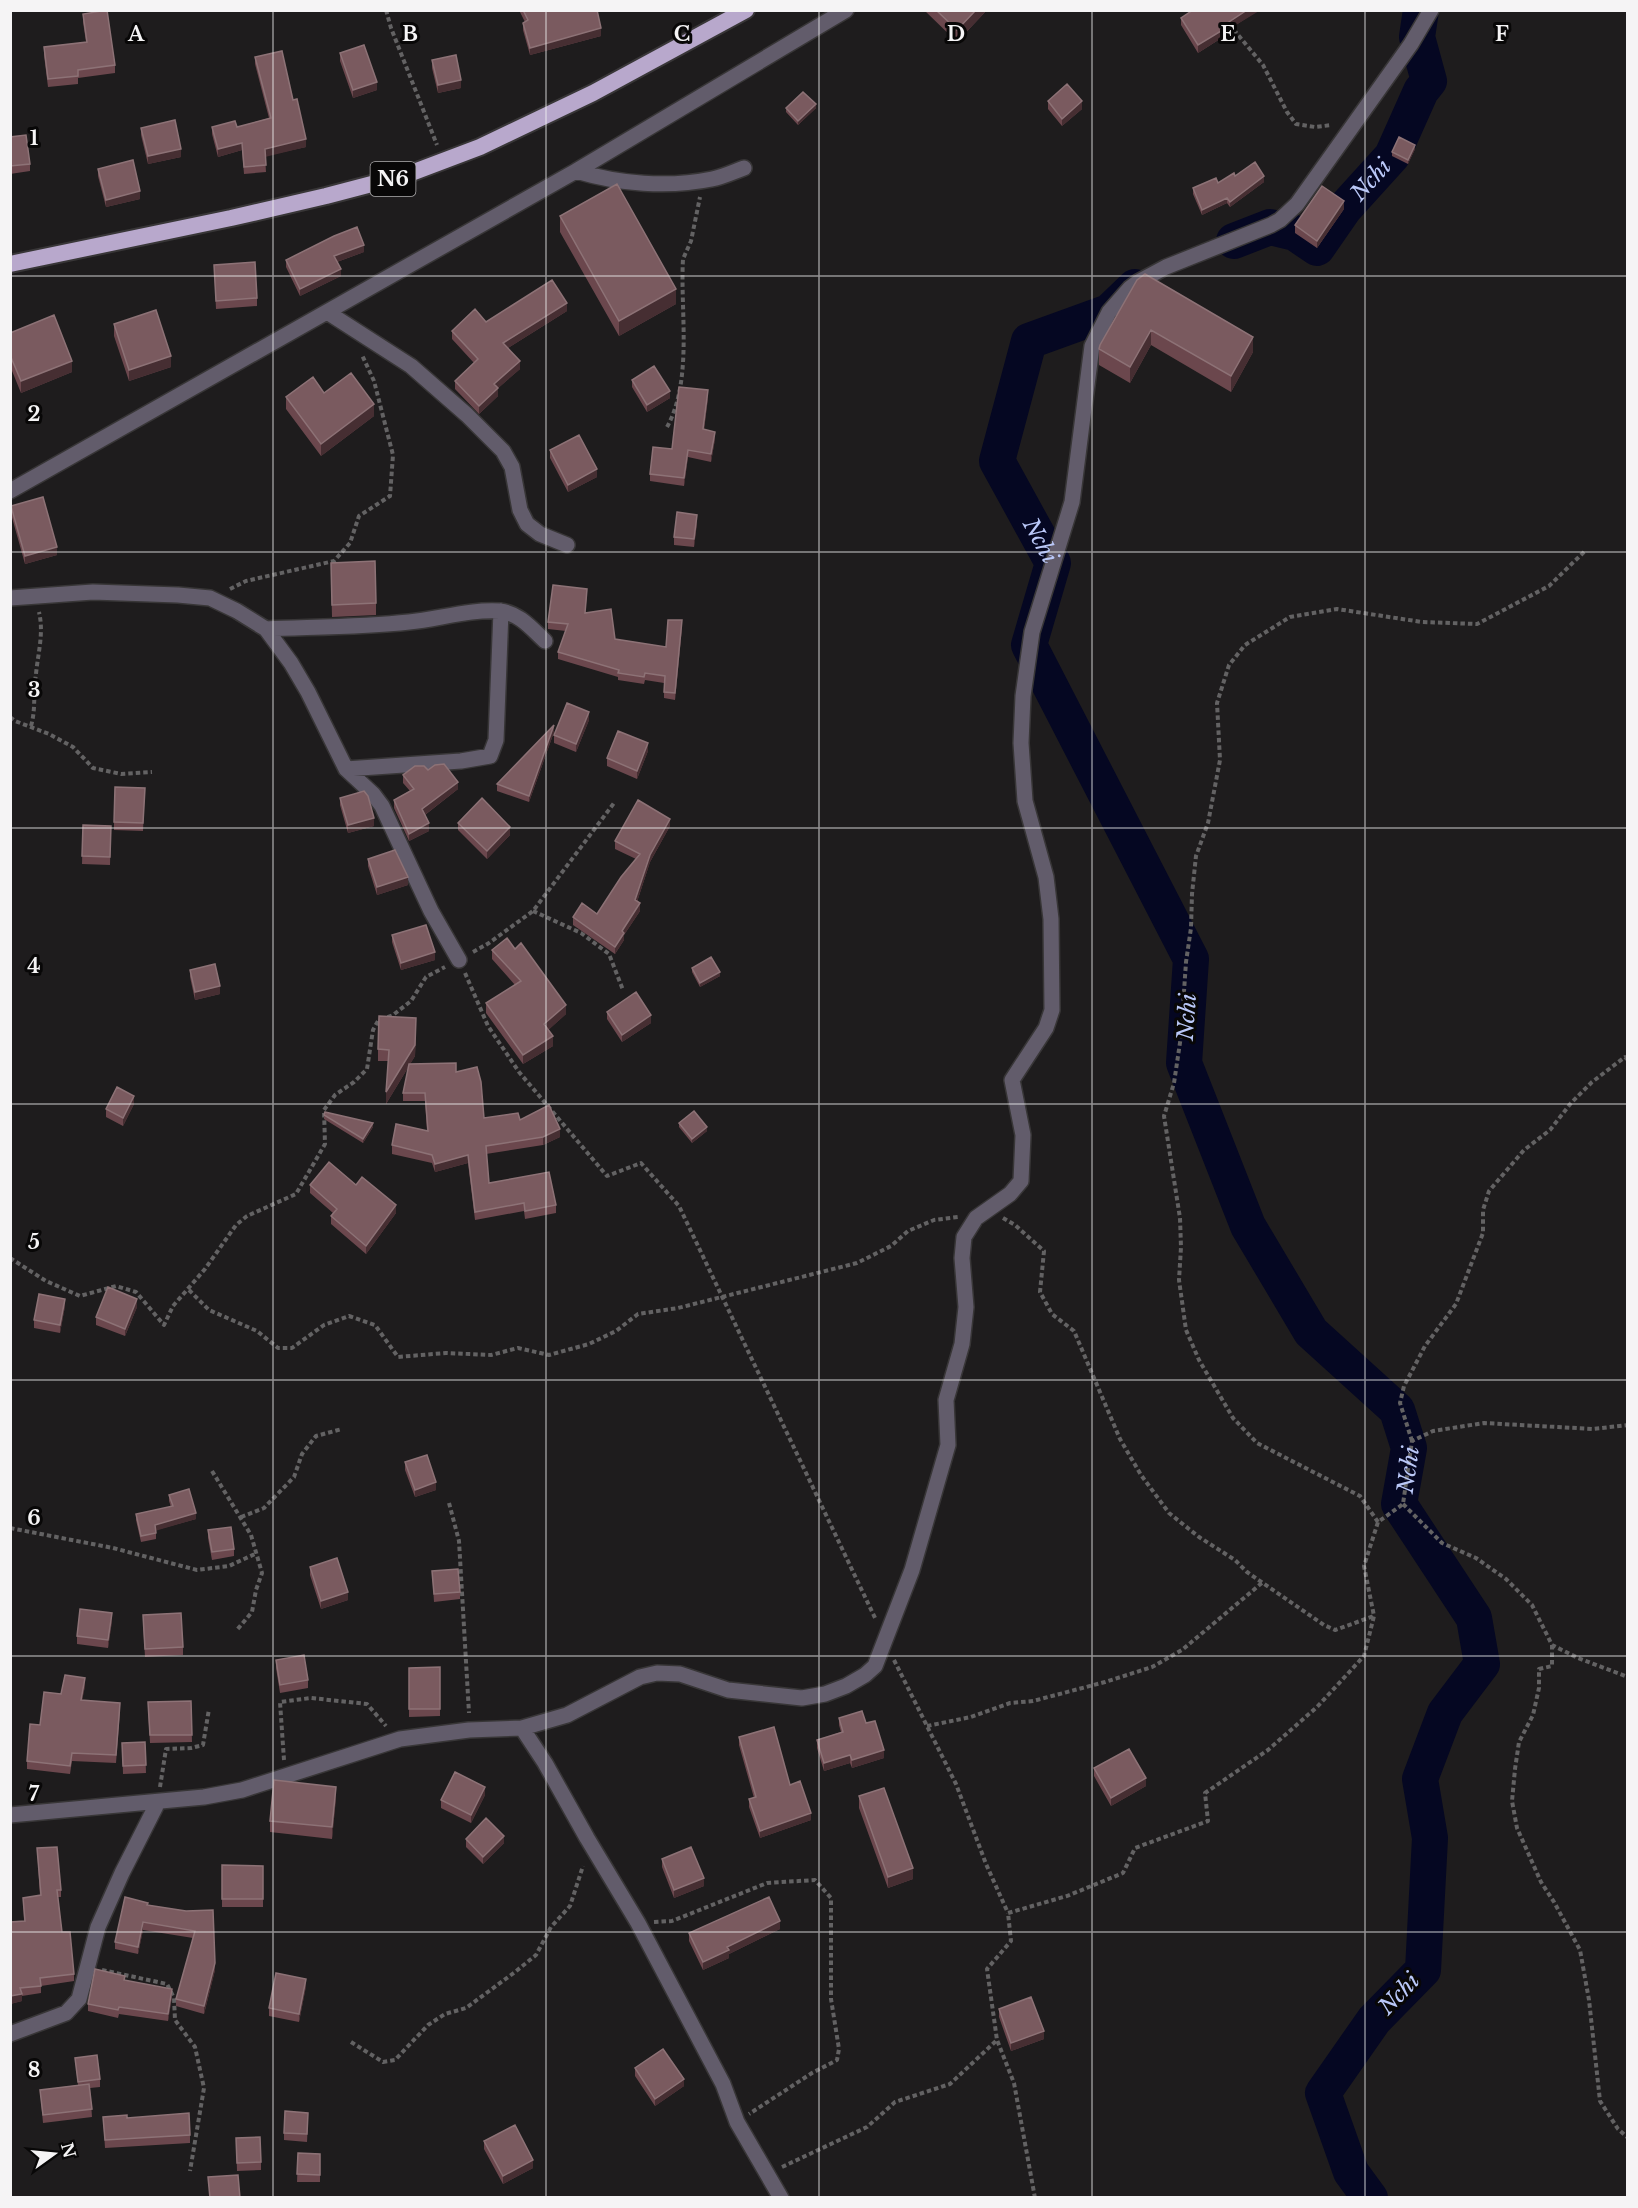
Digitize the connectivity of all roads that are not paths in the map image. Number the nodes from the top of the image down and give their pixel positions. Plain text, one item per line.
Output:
1 (746, 10) edge
2 (846, 10) edge
3 (1431, 10) edge
4 (744, 168) dead end
5 (576, 171) junction
6 (10, 264) edge
7 (327, 312) junction
8 (10, 491) edge
9 (567, 545) dead end
10 (10, 598) edge
11 (501, 611) junction
12 (266, 629) junction
13 (545, 641) dead end
14 (346, 769) junction
15 (459, 960) road end
16 (522, 1728) junction
17 (158, 1802) junction
18 (10, 1815) edge
19 (10, 2034) edge
20 (781, 2198) edge

1 - 6 highway, N6
2 - 5 street
3 - 16 street
4 - 5 street
5 - 7 street
7 - 8 street
7 - 9 street
10 - 12 street
11 - 12 street
11 - 13 street
11 - 14 street
12 - 14 street
14 - 15 street
16 - 17 street
16 - 20 street
17 - 18 street
17 - 19 street

